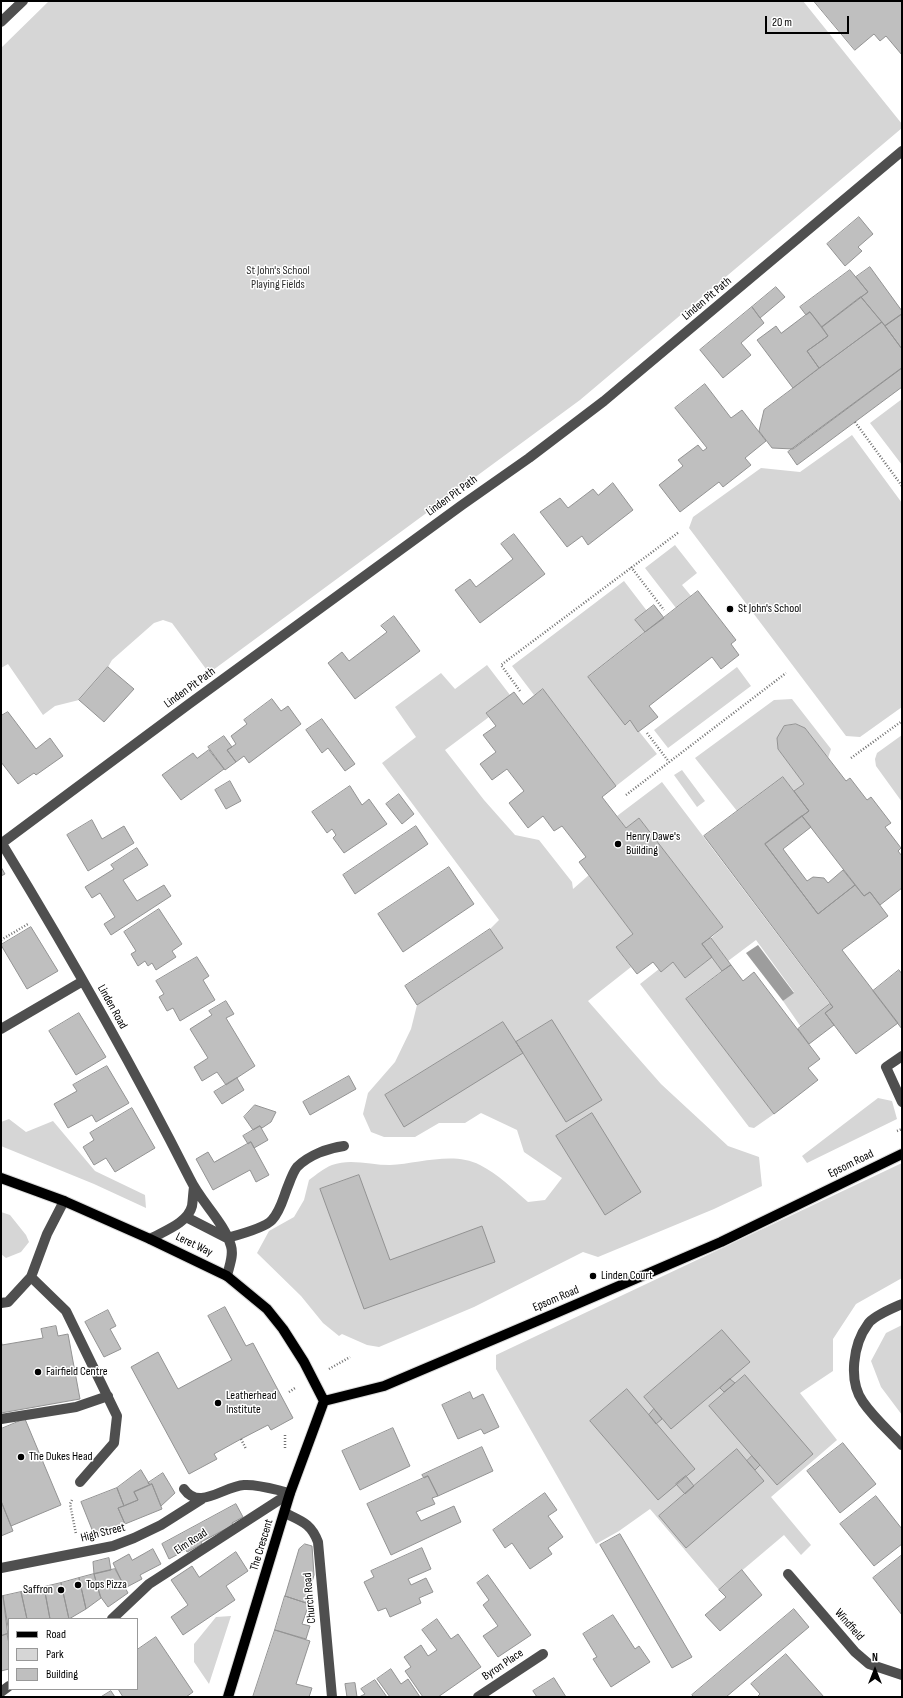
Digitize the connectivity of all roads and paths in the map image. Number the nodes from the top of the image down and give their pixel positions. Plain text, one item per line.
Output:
1 (23, 1) edge
2 (1, 22) edge
3 (902, 151) edge
4 (855, 422) dead end
5 (902, 486) edge
6 (679, 532) dead end
7 (631, 567) junction
8 (664, 610) dead end
9 (786, 673) dead end
10 (520, 691) dead end
11 (902, 721) edge
12 (647, 733) dead end
13 (851, 758) dead end
14 (669, 762) junction
15 (626, 795) dead end
16 (1, 843) edge
17 (43, 914) junction
18 (1, 940) edge
19 (83, 981) junction
20 (1, 1029) edge
21 (902, 1056) edge
22 (902, 1102) edge
23 (902, 1128) edge
24 (897, 1131) dead end
25 (344, 1146) dead end
26 (902, 1154) edge
27 (1, 1178) edge
28 (194, 1187) junction
29 (64, 1201) junction
30 (186, 1217) junction
31 (227, 1238) junction
32 (150, 1239) junction
33 (227, 1276) junction
34 (31, 1277) junction
35 (1, 1303) edge
36 (902, 1304) edge
37 (108, 1396) junction
38 (324, 1401) junction
39 (1, 1418) edge
40 (241, 1439) dead end
41 (902, 1446) edge
42 (246, 1449) dead end
43 (80, 1482) joint
44 (184, 1489) dead end
45 (290, 1493) junction
46 (202, 1499) junction
47 (285, 1513) junction
48 (80, 1552) junction
49 (1, 1568) edge
50 (788, 1574) dead end
51 (113, 1618) edge
52 (543, 1654) dead end
53 (902, 1675) edge
54 (228, 1697) edge
55 (332, 1697) edge
56 (478, 1697) edge

1 - 2 street
3 - 16 street, Linden Pit Path
4 - 5 path
6 - 7 path
7 - 8 path
7 - 10 path
9 - 14 path
11 - 13 path
12 - 14 path
14 - 15 path
16 - 17 street, Linden Road
17 - 18 path
17 - 19 street, Linden Road
19 - 20 street
19 - 28 street, Linden Road
21 - 22 street
23 - 24 path
25 - 31 street
26 - 38 main road, Epsom Road
27 - 29 main road, Leret Way
28 - 30 street
28 - 31 street, Linden Road
29 - 32 main road, Leret Way
29 - 34 street
30 - 31 street
30 - 32 street
31 - 33 street, Linden Road
32 - 33 main road, Leret Way
33 - 38 main road, Leret Way
34 - 35 street
34 - 37 street
36 - 41 street
37 - 39 street
37 - 43 street
38 - 45 main road, The Crescent
40 - 42 path
43 - 48 path
44 - 46 street
45 - 46 street, High Street
45 - 47 main road, The Crescent
45 - 51 street, Elm Road
46 - 48 street, High Street
47 - 54 main road, The Crescent
47 - 55 street, Church Road
48 - 49 street, High Street
50 - 53 street, Windfield
52 - 56 street, Byron Place

